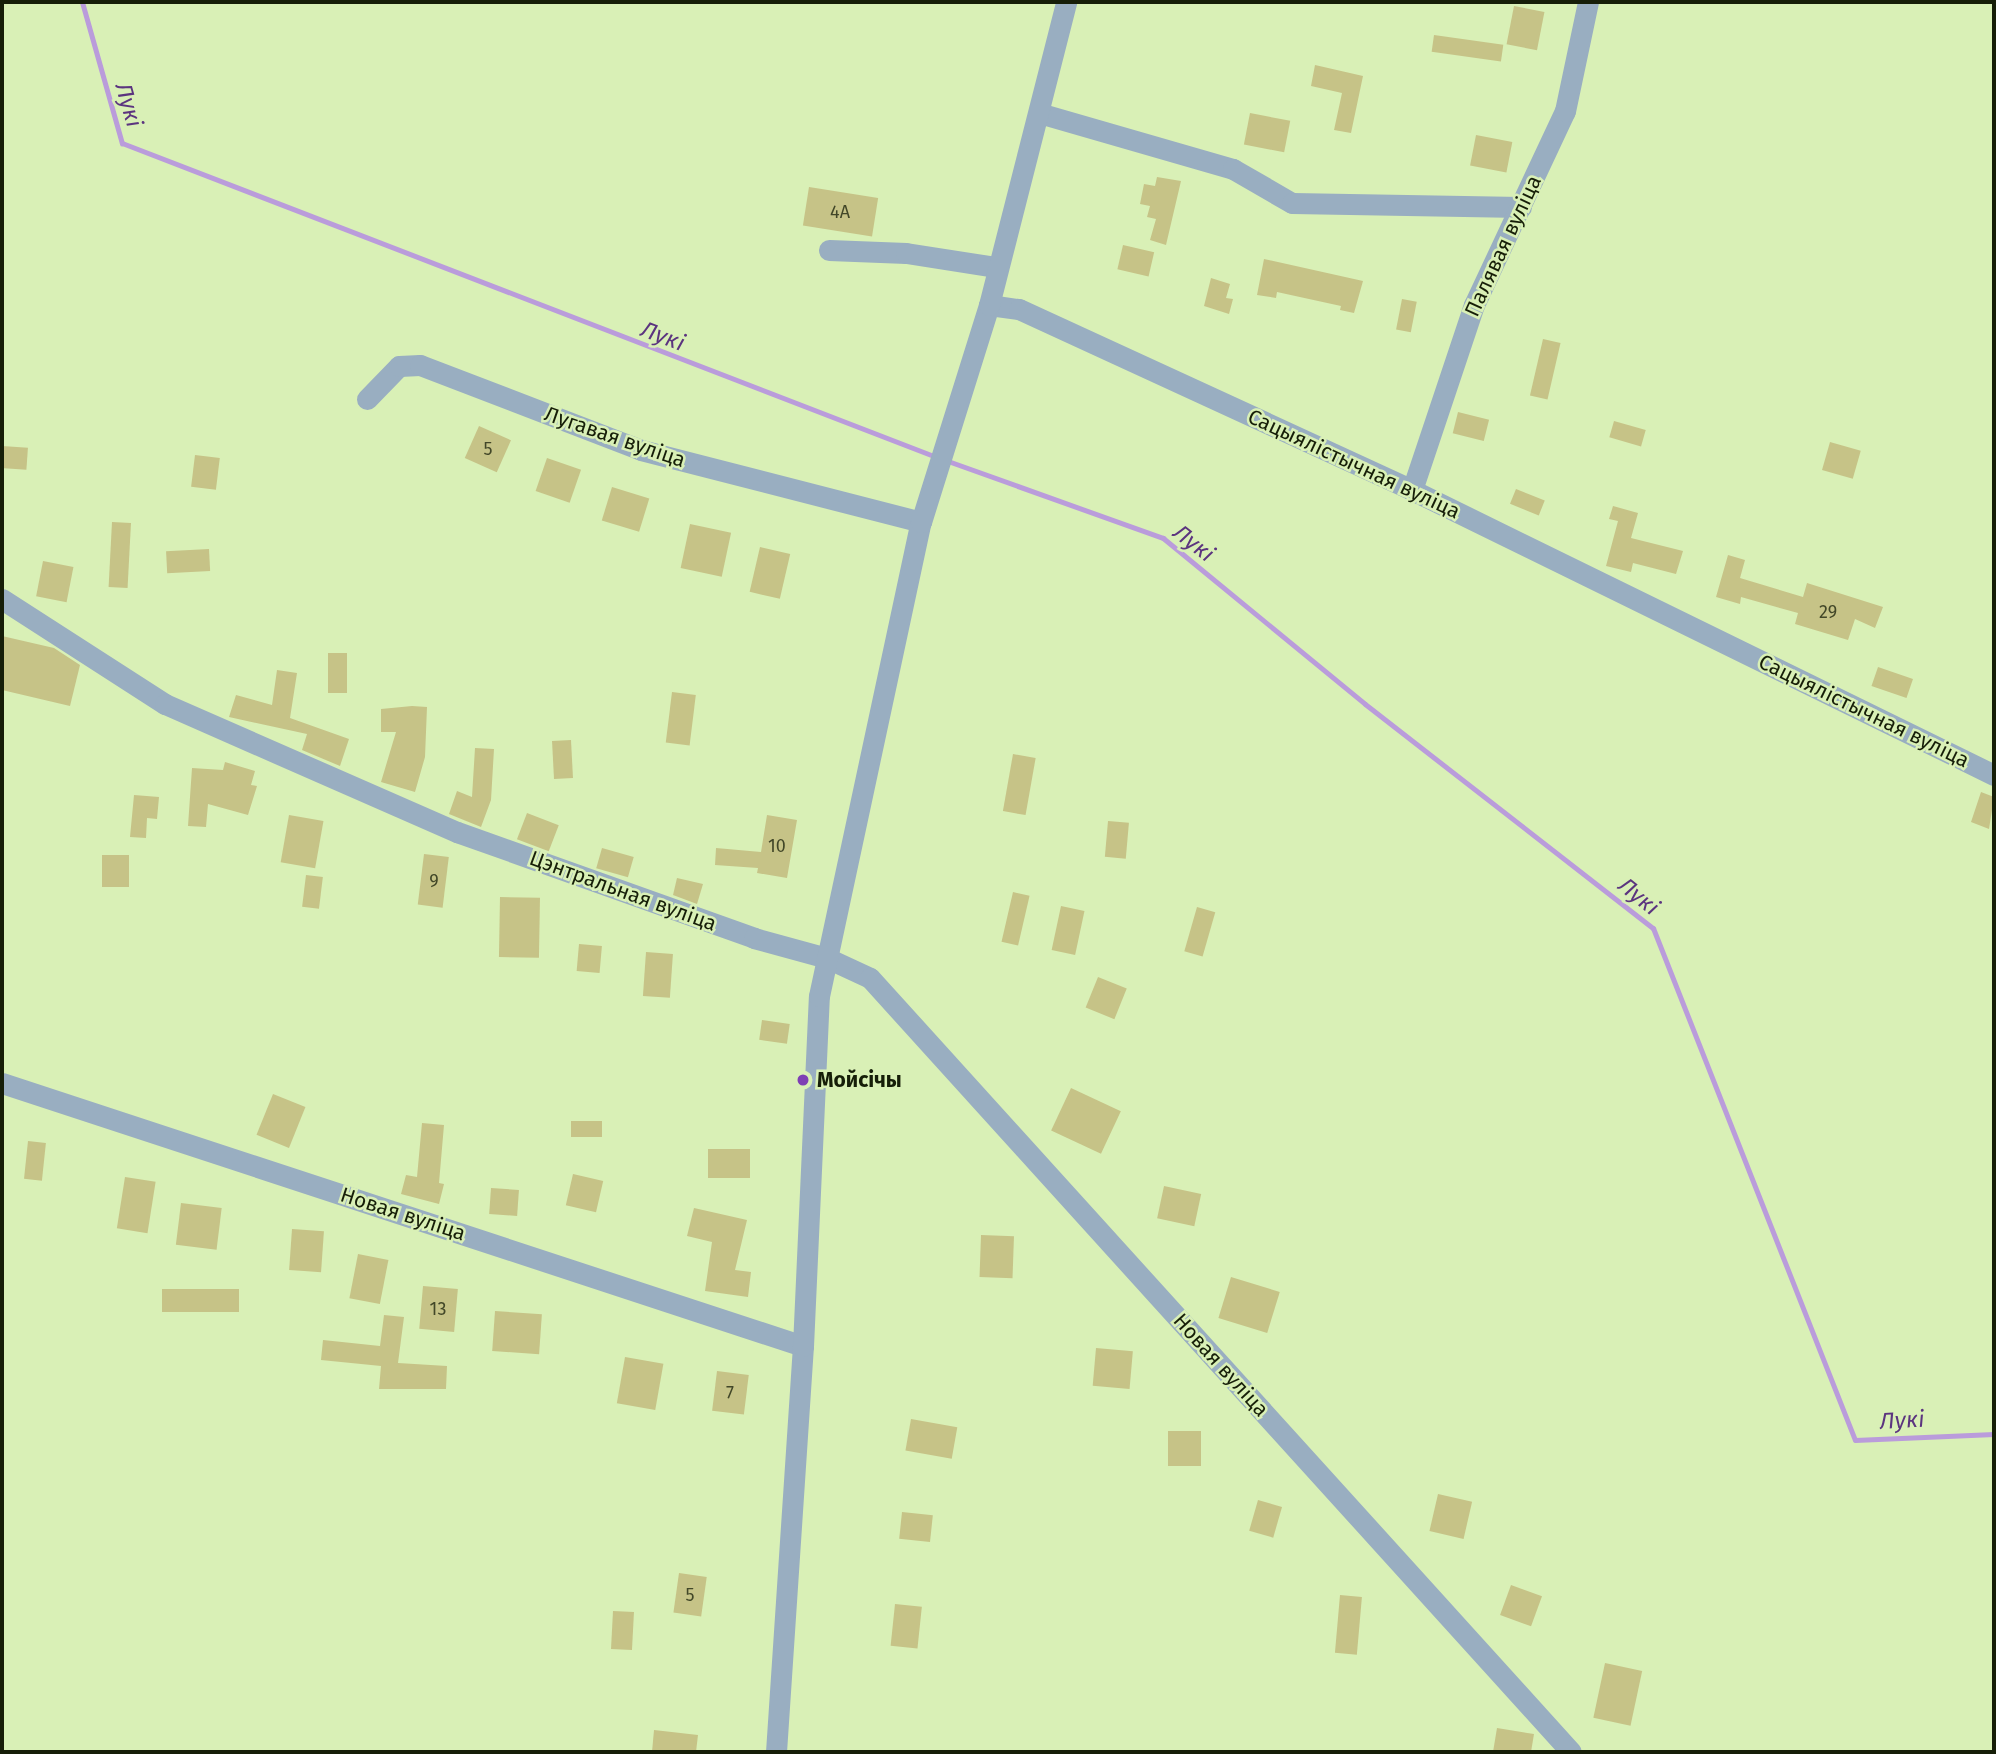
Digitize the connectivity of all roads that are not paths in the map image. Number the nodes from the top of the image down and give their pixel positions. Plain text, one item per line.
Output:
1 (1066, 2) edge
2 (1588, 2) edge
3 (1038, 113) junction
4 (1521, 207) junction
5 (829, 250) dead end
6 (995, 267) junction
7 (989, 305) junction
8 (368, 399) dead end
9 (1412, 490) junction
10 (921, 522) junction
11 (2, 599) edge
12 (1994, 775) edge
13 (827, 958) junction
14 (870, 978) joint
15 (2, 1083) edge
16 (803, 1346) junction
17 (776, 1752) edge
18 (1572, 1752) edge

1 - 3 street
2 - 4 street, Палявая вуліца
3 - 4 street
3 - 6 street
4 - 9 street, Палявая вуліца
5 - 6 street
6 - 7 street
7 - 9 street, Сацыялістычная вуліца
7 - 10 street
8 - 10 street, Лугавая вуліца
9 - 12 street, Сацыялістычная вуліца
10 - 13 street
11 - 13 street, Цэнтральная вуліца
13 - 14 street, Цэнтральная вуліца
13 - 16 street
14 - 18 street, Новая вуліца
15 - 16 street, Новая вуліца
16 - 17 street

